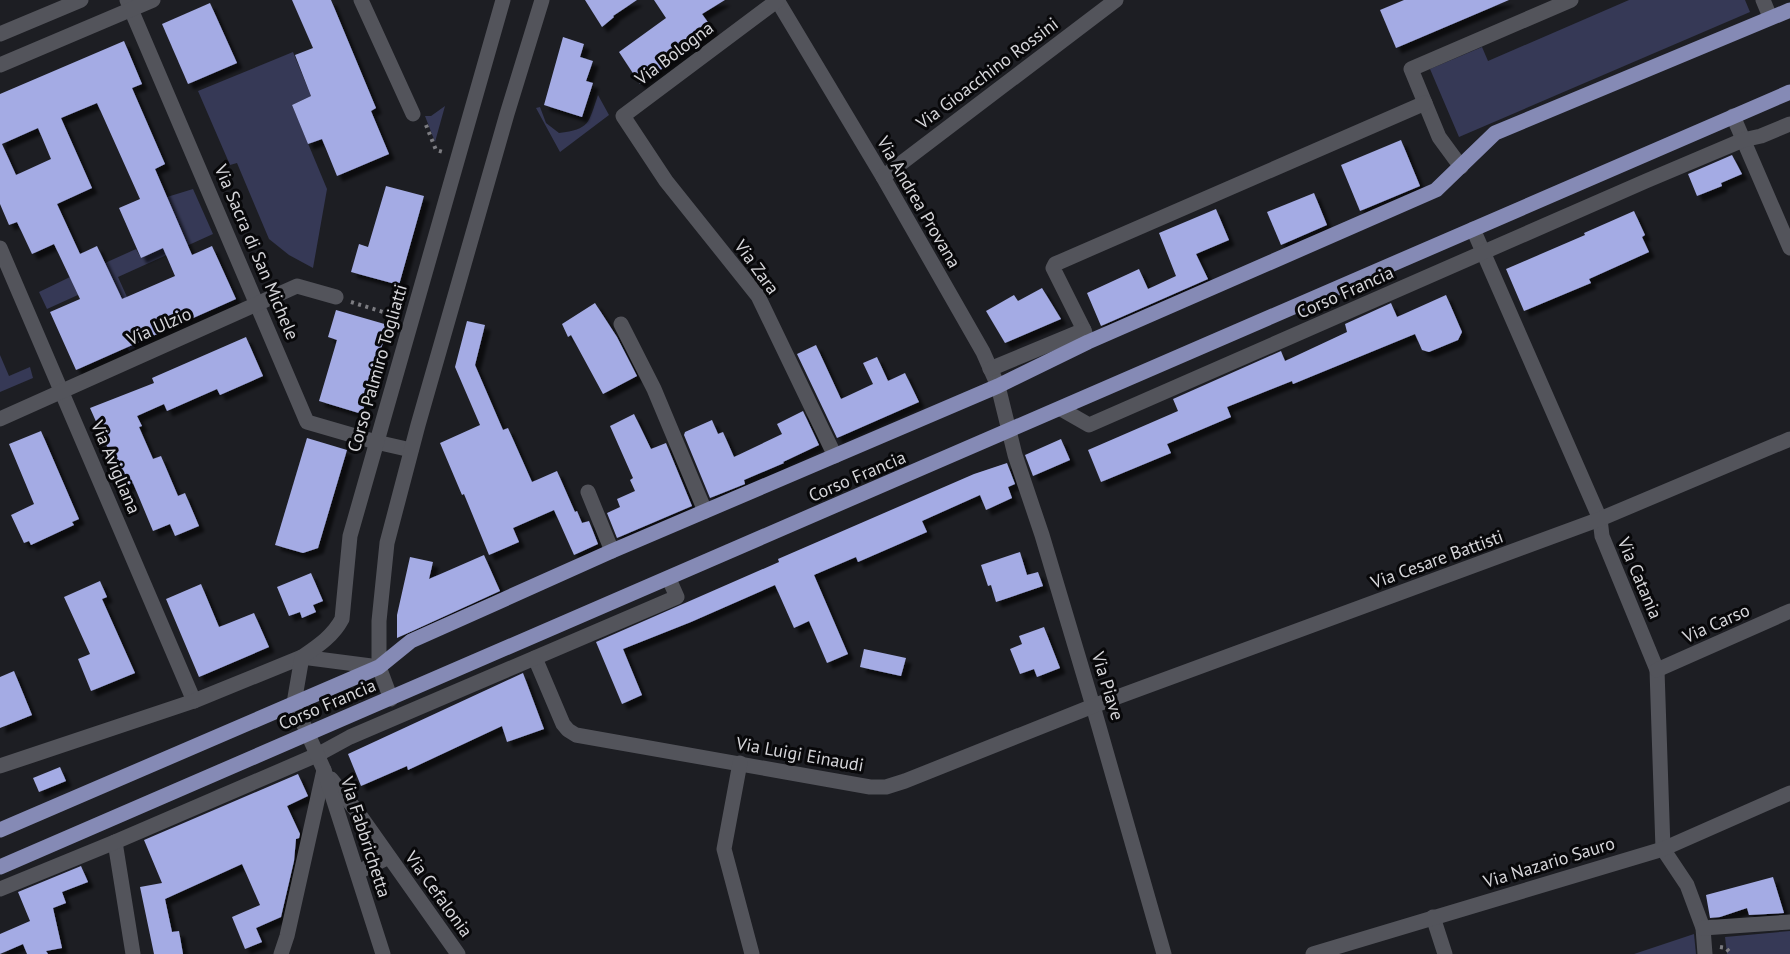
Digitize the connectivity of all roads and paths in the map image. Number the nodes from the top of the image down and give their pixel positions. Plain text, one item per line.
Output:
1 (81, 0) edge
2 (153, 0) edge
3 (361, 0) edge
4 (503, 0) edge
5 (542, 0) edge
6 (778, 0) edge
7 (1116, 0) edge
8 (1571, 0) edge
9 (1763, 0) edge
10 (130, 5) edge
11 (1790, 10) edge
12 (1770, 17) junction
13 (0, 34) edge
14 (0, 65) edge
15 (1790, 92) edge
16 (1425, 103) junction
17 (413, 114) joint
18 (623, 116) joint
19 (1733, 116) junction
20 (1790, 123) edge
21 (1743, 140) junction
22 (458, 157) junction
23 (1636, 158) junction
24 (1461, 167) junction
25 (883, 177) junction
26 (1646, 181) junction
27 (1473, 229) junction
28 (0, 248) edge
29 (1790, 248) edge
30 (1484, 253) junction
31 (336, 297) joint
32 (258, 303) junction
33 (411, 321) junction
34 (621, 324) dead end
35 (1086, 336) junction
36 (990, 369) junction
37 (999, 386) junction
38 (62, 390) junction
39 (1061, 409) junction
40 (0, 418) edge
41 (1009, 431) junction
42 (1790, 439) edge
43 (376, 442) junction
44 (411, 450) junction
45 (835, 456) junction
46 (588, 492) dead end
47 (705, 511) junction
48 (1600, 519) junction
49 (612, 551) junction
50 (669, 579) junction
51 (1790, 611) edge
52 (302, 657) junction
53 (535, 658) junction
54 (379, 667) junction
55 (1657, 670) junction
56 (391, 699) junction
57 (194, 701) junction
58 (294, 702) junction
59 (1093, 706) junction
60 (308, 733) junction
61 (317, 755) junction
62 (740, 763) junction
63 (0, 766) edge
64 (324, 770) junction
65 (1790, 794) edge
66 (0, 830) edge
67 (116, 842) junction
68 (1663, 849) junction
69 (388, 857) junction
70 (0, 867) edge
71 (358, 872) junction
72 (0, 889) edge
73 (1433, 917) junction
74 (1790, 922) edge
75 (1703, 928) junction
76 (133, 954) edge
77 (281, 954) edge
78 (383, 954) edge
79 (458, 954) edge
80 (752, 954) edge
81 (1164, 954) edge
82 (1313, 954) edge
83 (1445, 954) edge
84 (1705, 954) edge

1 - 13 street
2 - 10 street
3 - 17 street
4 - 22 street, Corso Palmiro Togliatti
5 - 44 street
6 - 18 street, Via Bologna
6 - 25 street, Via Andrea Provana
7 - 25 street, Via Gioacchino Rossini
8 - 16 street
9 - 12 street
10 - 14 street
10 - 32 street, Via Sacra di San Michele
11 - 12 main road, Corso Francia
12 - 24 main road, Corso Francia
15 - 19 main road, Corso Francia
16 - 24 street
16 - 35 street
17 - 22 path
18 - 45 street, Via Zara
19 - 21 street
19 - 23 main road, Corso Francia
20 - 21 street, Corso Francia
21 - 26 street, Corso Francia
21 - 29 street
22 - 33 street, Corso Palmiro Togliatti
23 - 26 street
23 - 27 main road, Corso Francia
24 - 35 main road, Corso Francia
25 - 36 street, Via Andrea Provana
26 - 30 street, Corso Francia
27 - 30 street, Via Catania
27 - 39 main road, Corso Francia
28 - 38 street, Via Avigliana
30 - 39 street, Corso Francia
30 - 48 street, Via Catania
31 - 32 street, Via Ulzio
31 - 33 path
32 - 38 street, Via Ulzio
32 - 43 street, Via Sacra di San Michele
33 - 43 street, Corso Palmiro Togliatti
34 - 47 street
35 - 36 street, Corso Francia
35 - 37 main road, Corso Francia
36 - 37 street, Via Andrea Provana
37 - 41 street, Via Andrea Provana
37 - 45 main road, Corso Francia
38 - 40 street, Via Ulzio
38 - 57 street, Via Avigliana
39 - 41 main road, Corso Francia
41 - 50 main road, Corso Francia
41 - 59 street, Via Piave
42 - 48 street, Via Cesare Battisti
43 - 44 street, Via Sacra di San Michele
43 - 52 street, Corso Palmiro Togliatti
44 - 54 street
45 - 47 main road, Corso Francia
46 - 49 street
47 - 49 main road, Corso Francia
48 - 55 street, Via Catania
48 - 59 street, Via Cesare Battisti
49 - 54 main road, Corso Francia
50 - 53 street
50 - 56 main road, Corso Francia
51 - 55 street, Via Carso
52 - 54 street, Corso Francia
52 - 57 street, Corso Francia
52 - 58 street
53 - 61 street
53 - 62 street, Via Luigi Einaudi
54 - 56 street
54 - 58 main road, Corso Francia
55 - 68 street, Via Catania
56 - 60 main road, Corso Francia
57 - 63 street, Corso Francia
58 - 60 street
58 - 66 main road, Corso Francia
59 - 62 street, Via Luigi Einaudi
59 - 81 street, Via Piave
60 - 61 street, Via Fabbrichetta
60 - 70 main road, Corso Francia
61 - 64 street, Via Fabbrichetta
61 - 67 street
62 - 80 street
64 - 69 street, Via Cefalonia
64 - 71 street, Via Fabbrichetta
64 - 77 street
65 - 68 street, Via Nazario Sauro
67 - 72 street
67 - 76 street
68 - 73 street, Via Nazario Sauro
68 - 75 street
69 - 71 street, Via Cefalonia
69 - 79 street, Via Cefalonia
71 - 78 street, Via Fabbrichetta
73 - 82 street, Via Nazario Sauro
73 - 83 street
74 - 75 street
75 - 84 street

